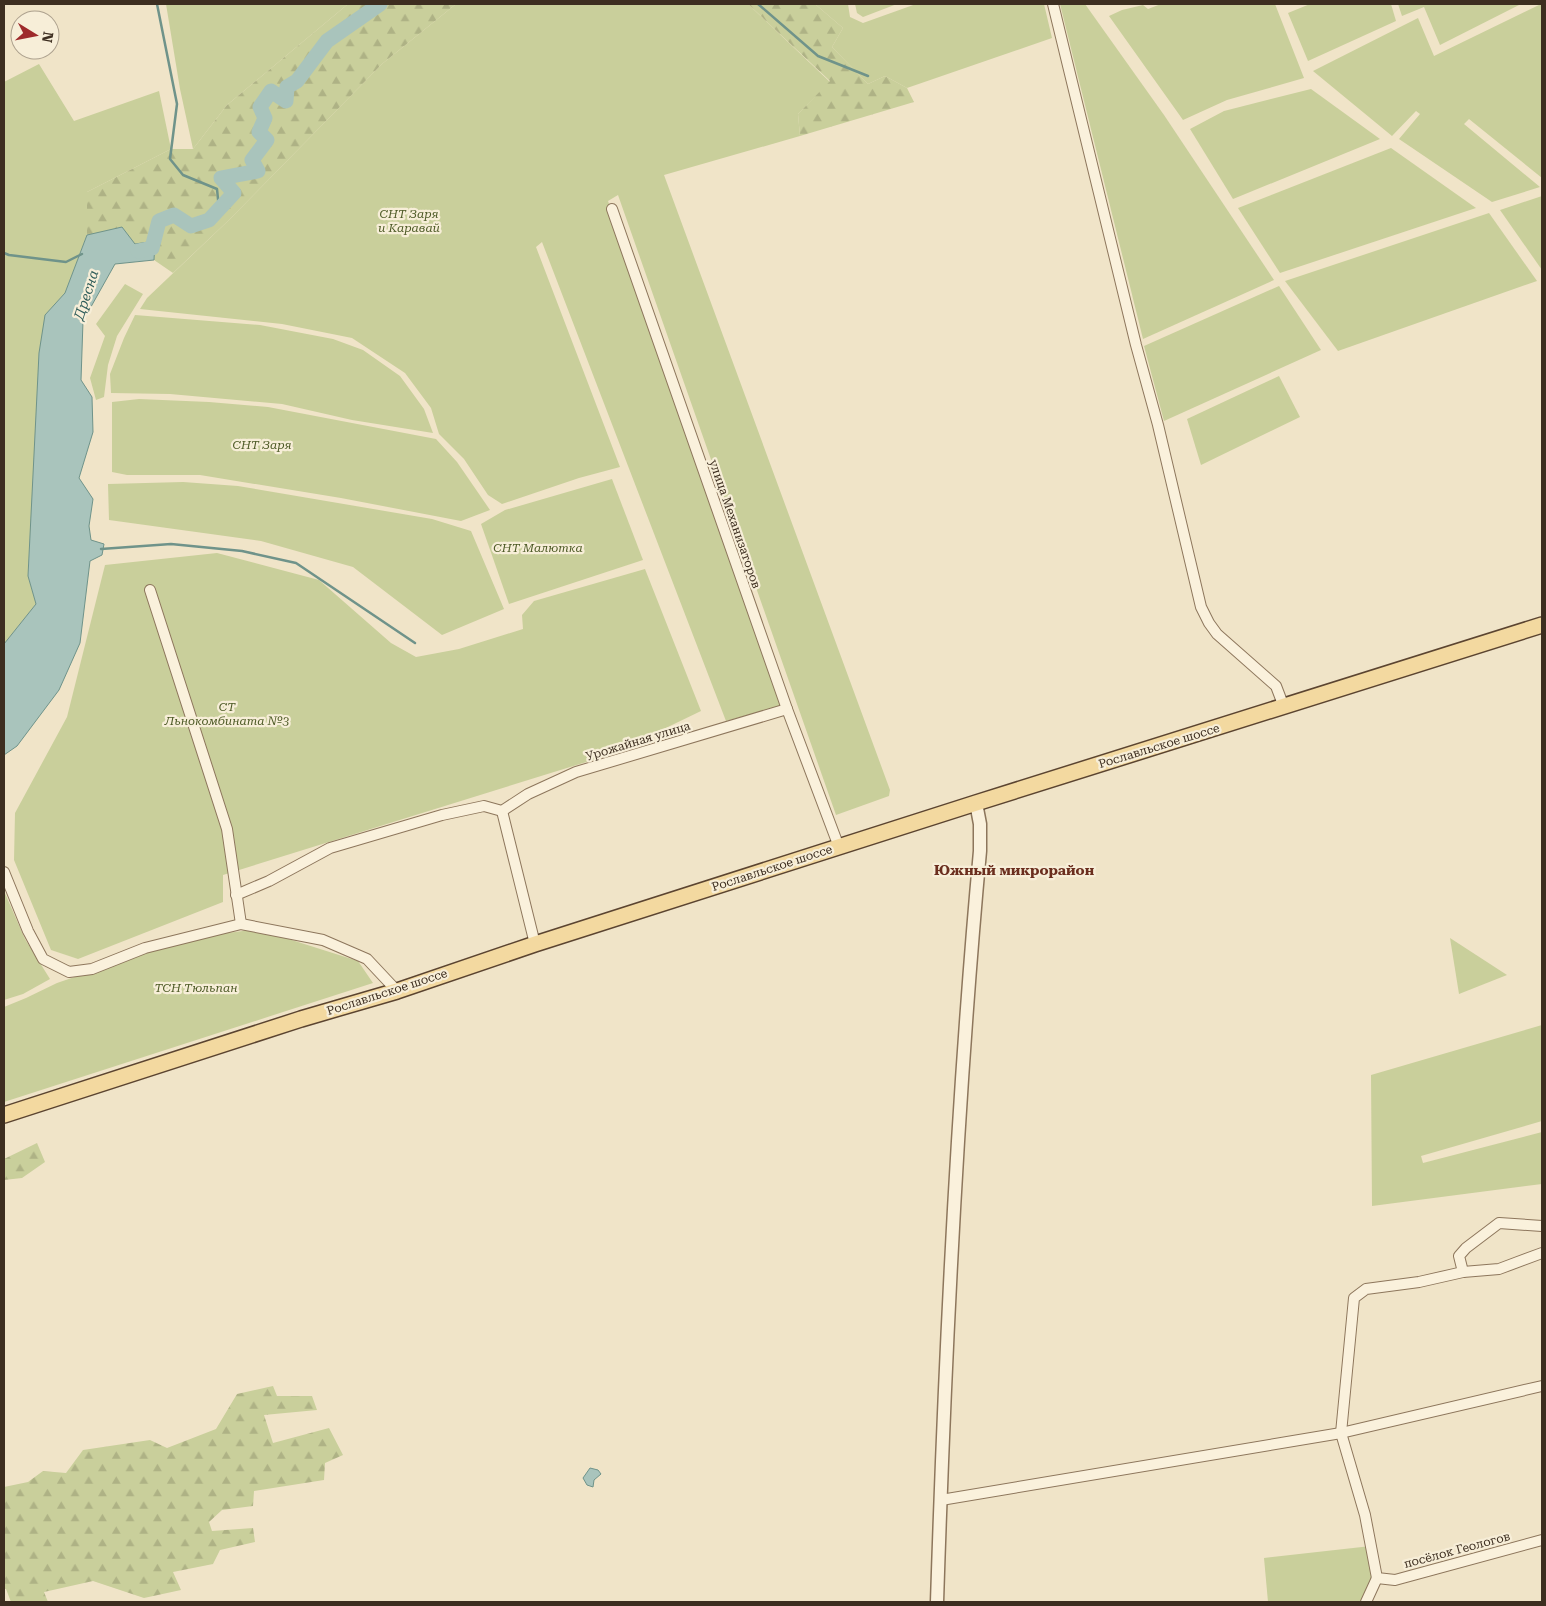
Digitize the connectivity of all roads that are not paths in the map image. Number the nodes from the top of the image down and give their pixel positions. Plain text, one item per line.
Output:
1 (1053, 4) edge
2 (612, 208) dead end
3 (150, 590) dead end
4 (1542, 625) edge
5 (1284, 707) junction
6 (787, 709) junction
7 (976, 803) junction
8 (502, 811) junction
9 (838, 847) junction
10 (4, 872) edge
11 (236, 895) junction
12 (241, 924) junction
13 (535, 944) junction
14 (397, 990) junction
15 (4, 1115) edge
16 (1542, 1226) edge
17 (1542, 1253) edge
18 (1463, 1272) junction
19 (1542, 1386) edge
20 (1341, 1433) junction
21 (940, 1500) junction
22 (1542, 1540) edge
23 (1377, 1578) junction
24 (937, 1602) edge
25 (1366, 1602) edge

1 - 5 street
2 - 6 street, улица Механизаторов
3 - 11 street
4 - 5 main road, Рославльское шоссе
5 - 7 main road, Рославльское шоссе
6 - 8 street, Урожайная улица
6 - 9 street, улица Механизаторов
7 - 9 main road, Рославльское шоссе
7 - 21 street
8 - 11 street
8 - 13 street
9 - 13 main road, Рославльское шоссе
10 - 12 street
11 - 12 street
12 - 14 street
13 - 14 main road, Рославльское шоссе
14 - 15 main road, Рославльское шоссе
16 - 18 street
17 - 18 street
18 - 20 street
19 - 20 street
20 - 21 street
20 - 23 street
21 - 24 street
22 - 23 street, посёлок Геологов
23 - 25 street

